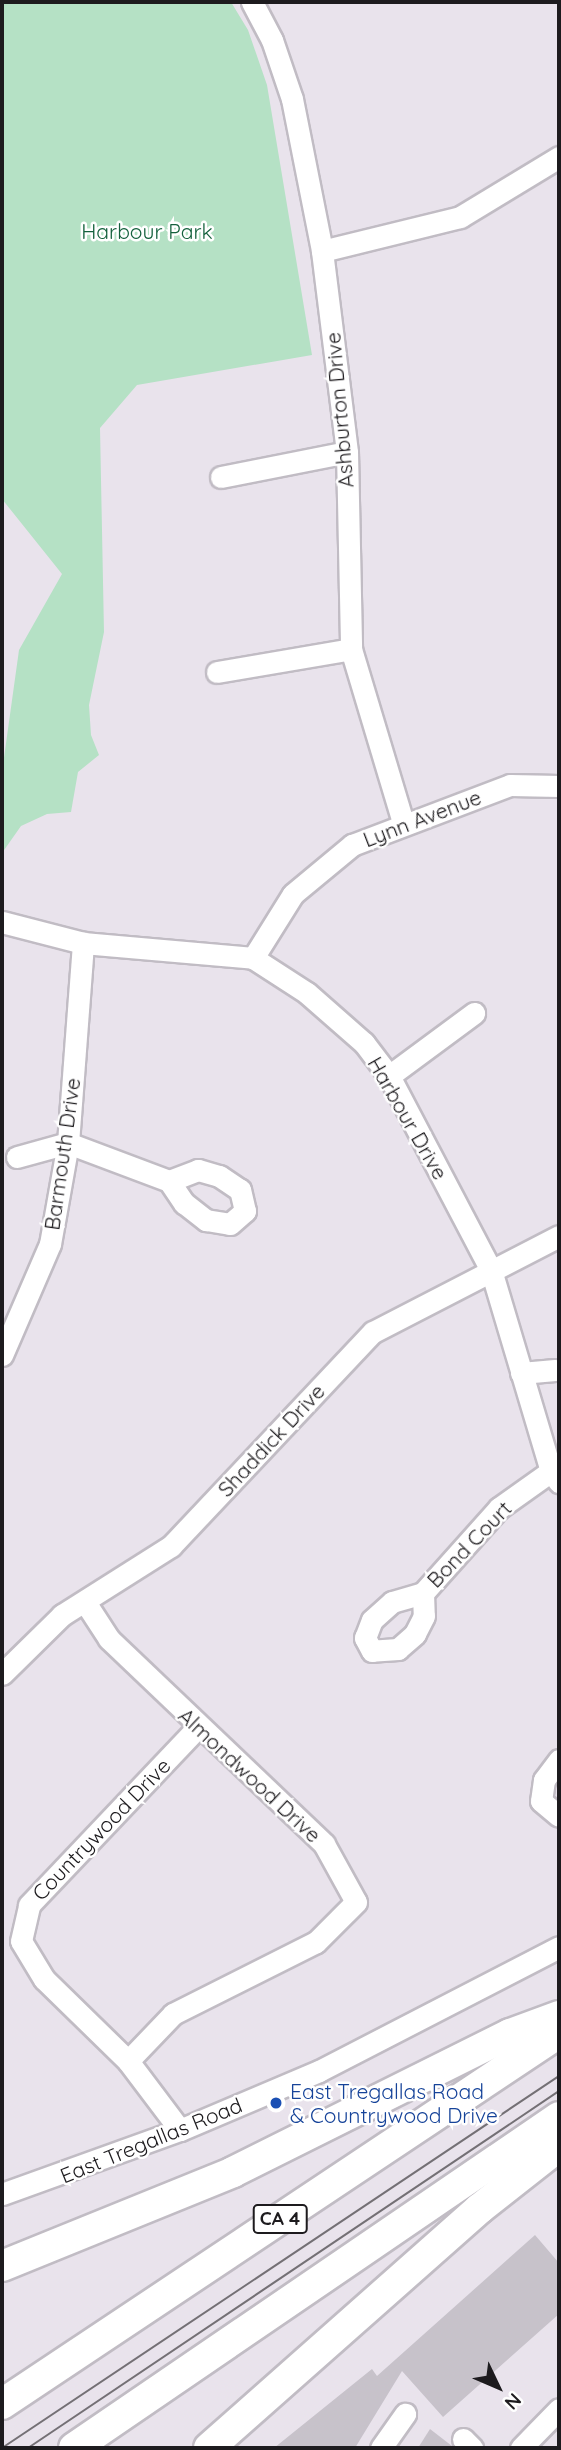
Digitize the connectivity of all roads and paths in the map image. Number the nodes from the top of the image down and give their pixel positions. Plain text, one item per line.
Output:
1 (252, 2) edge
2 (559, 157) edge
3 (322, 251) junction
4 (347, 452) junction
5 (221, 477) dead end
6 (351, 649) junction
7 (217, 672) dead end
8 (559, 786) edge
9 (403, 822) junction
10 (2, 922) edge
11 (83, 943) junction
12 (253, 958) junction
13 (474, 1013) dead end
14 (388, 1076) junction
15 (68, 1143) junction
16 (17, 1157) dead end
17 (169, 1181) dead end
18 (559, 1236) edge
19 (491, 1270) junction
20 (2, 1355) edge
21 (555, 1370) dead end
22 (521, 1373) junction
23 (555, 1477) edge
24 (422, 1593) dead end
25 (85, 1602) junction
26 (2, 1674) edge
27 (198, 1727) junction
28 (559, 1760) edge
29 (559, 1816) edge
30 (559, 1947) edge
31 (559, 2016) edge
32 (559, 2033) edge
33 (128, 2061) junction
34 (559, 2117) edge
35 (180, 2130) junction
36 (559, 2146) edge
37 (2, 2194) edge
38 (2, 2266) edge
39 (2, 2404) edge
40 (559, 2409) edge
41 (405, 2414) dead end
42 (74, 2448) edge
43 (209, 2448) edge
44 (380, 2448) edge
45 (521, 2448) edge

1 - 3 street, Ashburton Drive
2 - 3 street
3 - 4 street, Ashburton Drive
4 - 5 street
4 - 6 street, Ashburton Drive
6 - 7 street
6 - 9 street, Ashburton Drive
8 - 9 street, Lynn Avenue
9 - 12 street, Lynn Avenue
10 - 11 street, Harbour Drive
11 - 12 street, Harbour Drive
11 - 15 street, Barmouth Drive
12 - 14 street, Harbour Drive
13 - 14 street
14 - 19 street, Harbour Drive
15 - 16 street
15 - 17 street
15 - 20 street, Barmouth Drive
18 - 19 street, Shaddick Drive
19 - 22 street, Harbour Drive
19 - 25 street, Shaddick Drive
21 - 22 street
22 - 23 street, Harbour Drive
23 - 24 street, Bond Court
25 - 26 street, Shaddick Drive
25 - 27 street, Almondwood Drive
27 - 33 street, Countrywood Drive
27 - 33 street, Almondwood Drive
28 - 29 street
30 - 35 street, East Tregallas Road
31 - 38 highway
32 - 39 highway, CA 4
33 - 35 street, Countrywood Drive
34 - 42 highway
35 - 37 street, East Tregallas Road
36 - 43 highway
40 - 45 street
41 - 44 street

